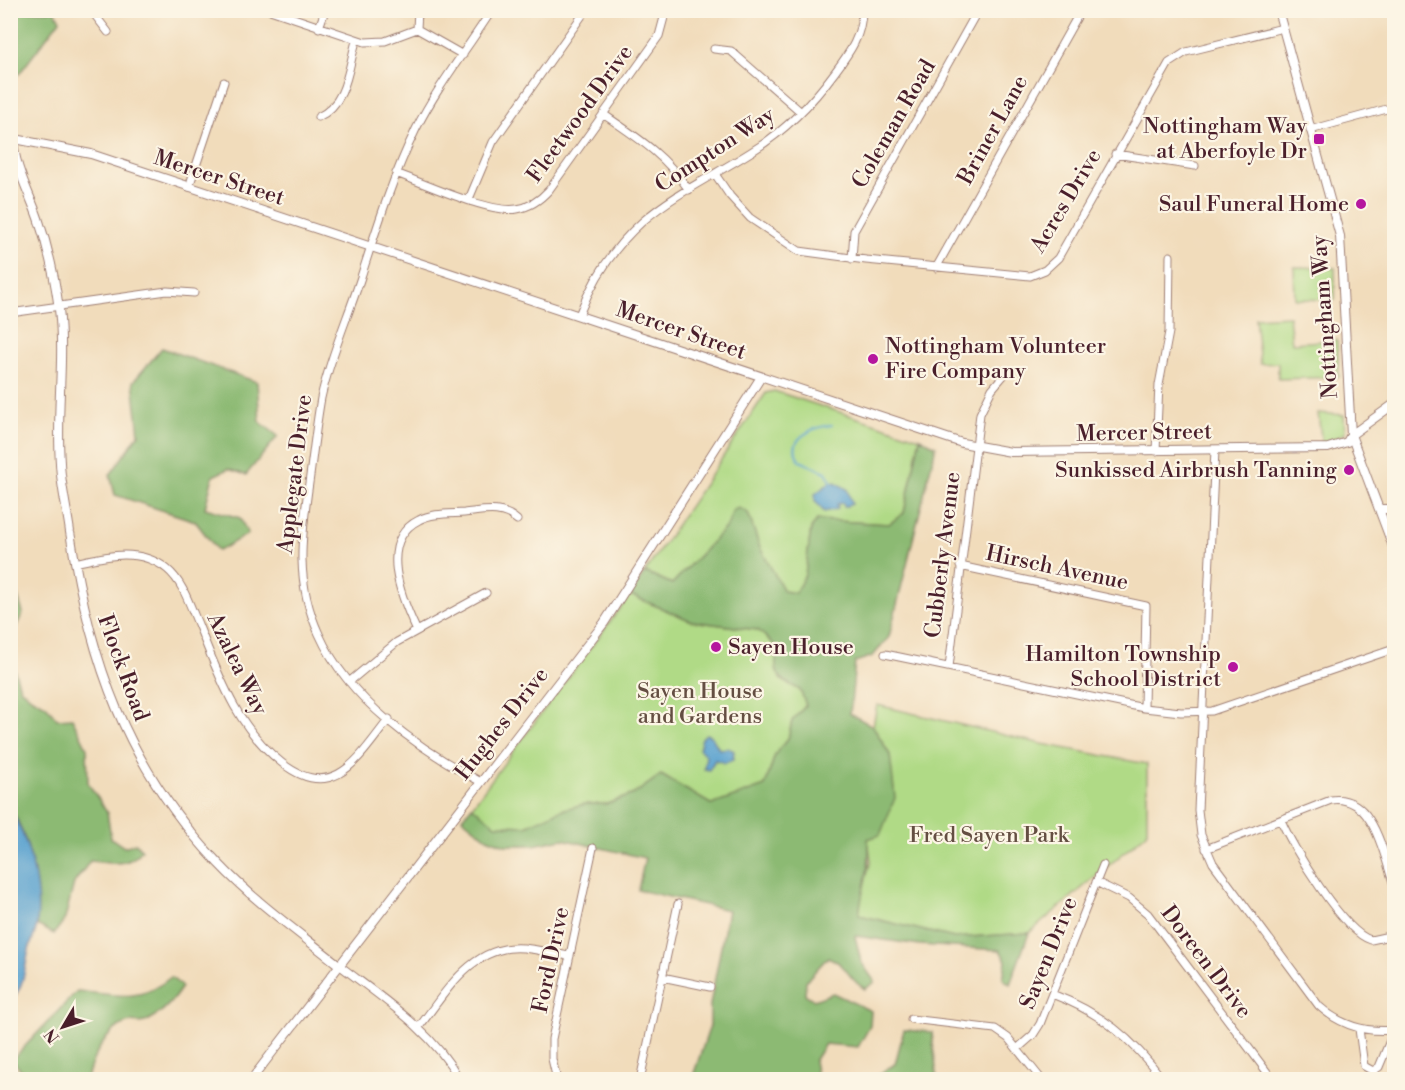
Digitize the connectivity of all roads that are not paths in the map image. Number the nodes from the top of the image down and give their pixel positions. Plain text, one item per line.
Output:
1 (91, 10) edge
2 (270, 10) edge
3 (325, 10) edge
4 (418, 10) edge
5 (492, 10) edge
6 (586, 10) edge
7 (666, 10) edge
8 (862, 10) edge
9 (978, 10) edge
10 (1081, 10) edge
11 (1278, 10) edge
12 (319, 28) junction
13 (1283, 28) junction
14 (417, 29) junction
15 (108, 32) dead end
16 (356, 41) junction
17 (714, 49) dead end
18 (463, 55) junction
19 (224, 82) dead end
20 (1395, 107) edge
21 (801, 112) junction
22 (603, 114) junction
23 (318, 117) dead end
24 (1310, 130) junction
25 (11, 138) edge
26 (1115, 154) junction
27 (1195, 166) dead end
28 (396, 173) junction
29 (716, 174) junction
30 (189, 187) junction
31 (688, 190) junction
32 (469, 199) junction
33 (371, 246) junction
34 (1170, 256) dead end
35 (852, 259) junction
36 (936, 268) junction
37 (194, 293) dead end
38 (58, 306) junction
39 (10, 313) edge
40 (579, 315) junction
41 (1004, 375) dead end
42 (761, 377) junction
43 (1395, 404) edge
44 (1351, 435) junction
45 (974, 447) junction
46 (1215, 450) junction
47 (1156, 451) junction
48 (1380, 509) junction
49 (1395, 509) edge
50 (517, 520) dead end
51 (1395, 549) edge
52 (75, 563) junction
53 (960, 566) junction
54 (486, 593) dead end
55 (417, 629) junction
56 (1395, 650) edge
57 (885, 654) dead end
58 (949, 667) junction
59 (349, 682) junction
60 (1144, 708) junction
61 (1203, 712) junction
62 (389, 719) junction
63 (481, 782) junction
64 (1281, 820) junction
65 (593, 848) dead end
66 (1206, 849) junction
67 (1103, 865) dead end
68 (1096, 882) junction
69 (1395, 885) edge
70 (678, 904) dead end
71 (1395, 935) edge
72 (570, 956) junction
73 (339, 965) junction
74 (662, 977) junction
75 (710, 987) dead end
76 (1052, 994) junction
77 (911, 1019) dead end
78 (419, 1027) junction
79 (1359, 1029) junction
80 (1394, 1030) edge
81 (1017, 1049) junction
82 (251, 1080) edge
83 (459, 1080) edge
84 (556, 1080) edge
85 (640, 1080) edge
86 (1042, 1080) edge
87 (1164, 1080) edge
88 (1273, 1080) edge

1 - 15 street
2 - 12 street
3 - 12 street
4 - 14 street
5 - 18 street, Applegate Drive
6 - 32 street
7 - 22 street, Fleetwood Drive
8 - 21 street, Compton Way
9 - 35 street, Coleman Road
10 - 36 street, Briner Lane
11 - 13 street, Nottingham Way
12 - 16 street
13 - 24 street, Nottingham Way
13 - 26 street, Acres Drive
14 - 16 street
14 - 18 street
16 - 23 street
17 - 21 street
18 - 28 street, Applegate Drive
19 - 30 street
20 - 24 street
21 - 29 street, Compton Way
22 - 31 street
22 - 32 street, Fleetwood Drive
24 - 44 street, Nottingham Way
25 - 30 street, Mercer Street
25 - 38 street, Flock Road
26 - 27 street
26 - 36 street, Acres Drive
28 - 32 street, Fleetwood Drive
28 - 33 street, Applegate Drive
29 - 31 street, Compton Way
29 - 35 street, Acres Drive
30 - 33 street, Mercer Street
31 - 40 street, Compton Way
33 - 40 street, Mercer Street
33 - 59 street, Applegate Drive
34 - 47 street
35 - 36 street, Acres Drive
37 - 38 street
38 - 39 street
38 - 52 street, Flock Road
40 - 42 street, Mercer Street
41 - 45 street, Cubberly Avenue
42 - 45 street, Mercer Street
42 - 63 street, Hughes Drive
43 - 44 street, Mercer Street
44 - 46 street, Mercer Street
44 - 48 street, Nottingham Way
45 - 47 street, Mercer Street
45 - 53 street, Cubberly Avenue
46 - 47 street, Mercer Street
46 - 61 street
48 - 49 street
48 - 51 street, Nottingham Way
50 - 55 street
52 - 62 street, Azalea Way
52 - 73 street, Flock Road
53 - 58 street, Cubberly Avenue
53 - 60 street, Hirsch Avenue
54 - 55 street
55 - 59 street
56 - 61 street
57 - 58 street
58 - 60 street
59 - 62 street, Applegate Drive
60 - 61 street
61 - 66 street
62 - 63 street, Applegate Drive
63 - 73 street, Hughes Drive
64 - 66 street
64 - 69 street
64 - 71 street
65 - 72 street, Ford Drive
66 - 79 street
67 - 68 street, Sayen Drive
68 - 76 street, Sayen Drive
68 - 88 street, Doreen Drive
70 - 74 street
72 - 78 street
72 - 84 street, Ford Drive
73 - 78 street, Flock Road
73 - 82 street, Hughes Drive
74 - 75 street
74 - 85 street
76 - 81 street, Sayen Drive
76 - 87 street
77 - 81 street
78 - 83 street, Flock Road
79 - 80 street
79 - 80 street
81 - 86 street

